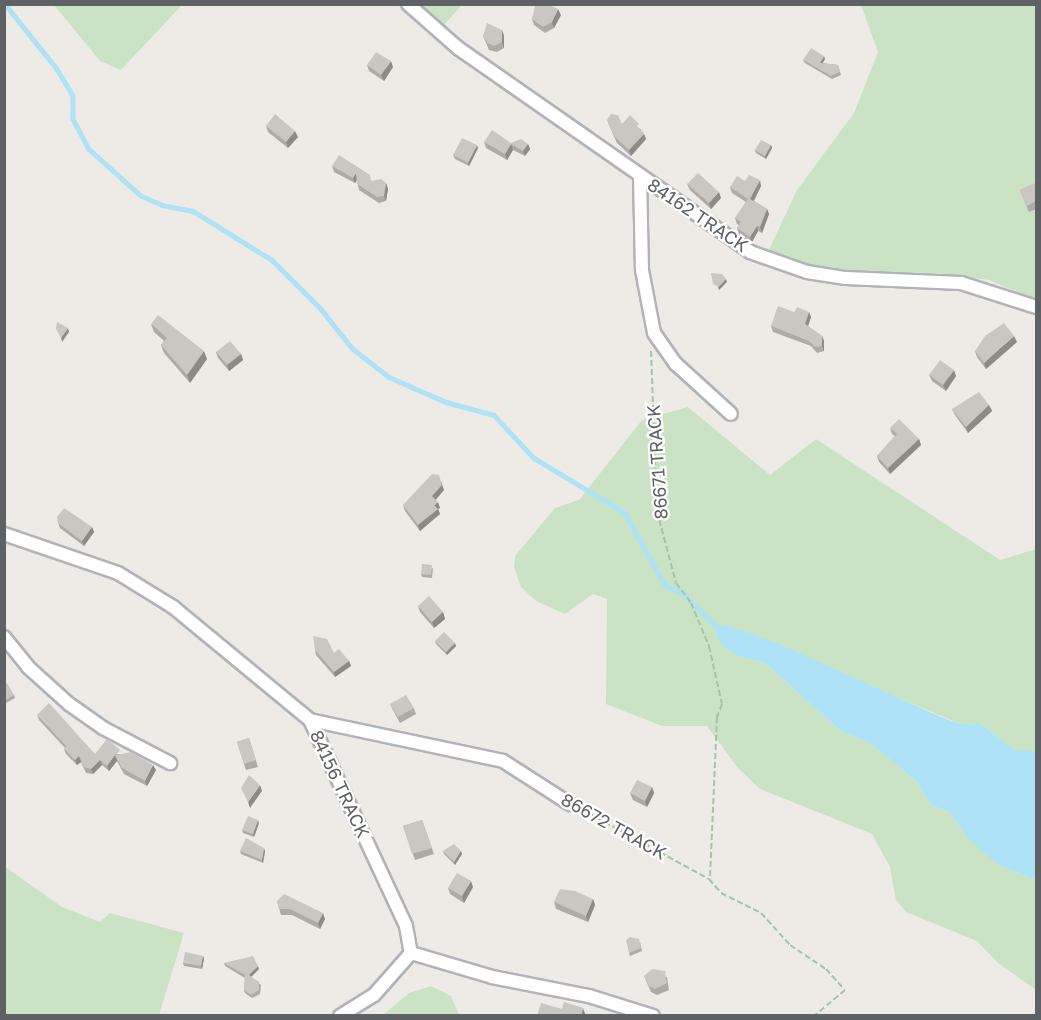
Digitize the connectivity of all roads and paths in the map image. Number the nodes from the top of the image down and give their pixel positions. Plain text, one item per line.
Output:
1 (408, 4) edge
2 (640, 176) junction
3 (1036, 307) edge
4 (651, 339) dead end
5 (730, 414) dead end
6 (4, 534) edge
7 (4, 637) edge
8 (310, 720) junction
9 (170, 763) dead end
10 (570, 804) joint
11 (710, 880) junction
12 (411, 953) junction
13 (340, 1016) edge
14 (653, 1016) edge
15 (814, 1016) edge

1 - 2 street, 84162 TRACK
2 - 3 street, 84162 TRACK
2 - 5 street
4 - 11 path, 86671 TRACK
6 - 8 street, 84156 TRACK
7 - 9 street
8 - 10 street, 86672 TRACK
8 - 12 street, 84156 TRACK
10 - 11 path, 86672 TRACK
11 - 15 path, 86672 TRACK
12 - 13 street
12 - 14 street

